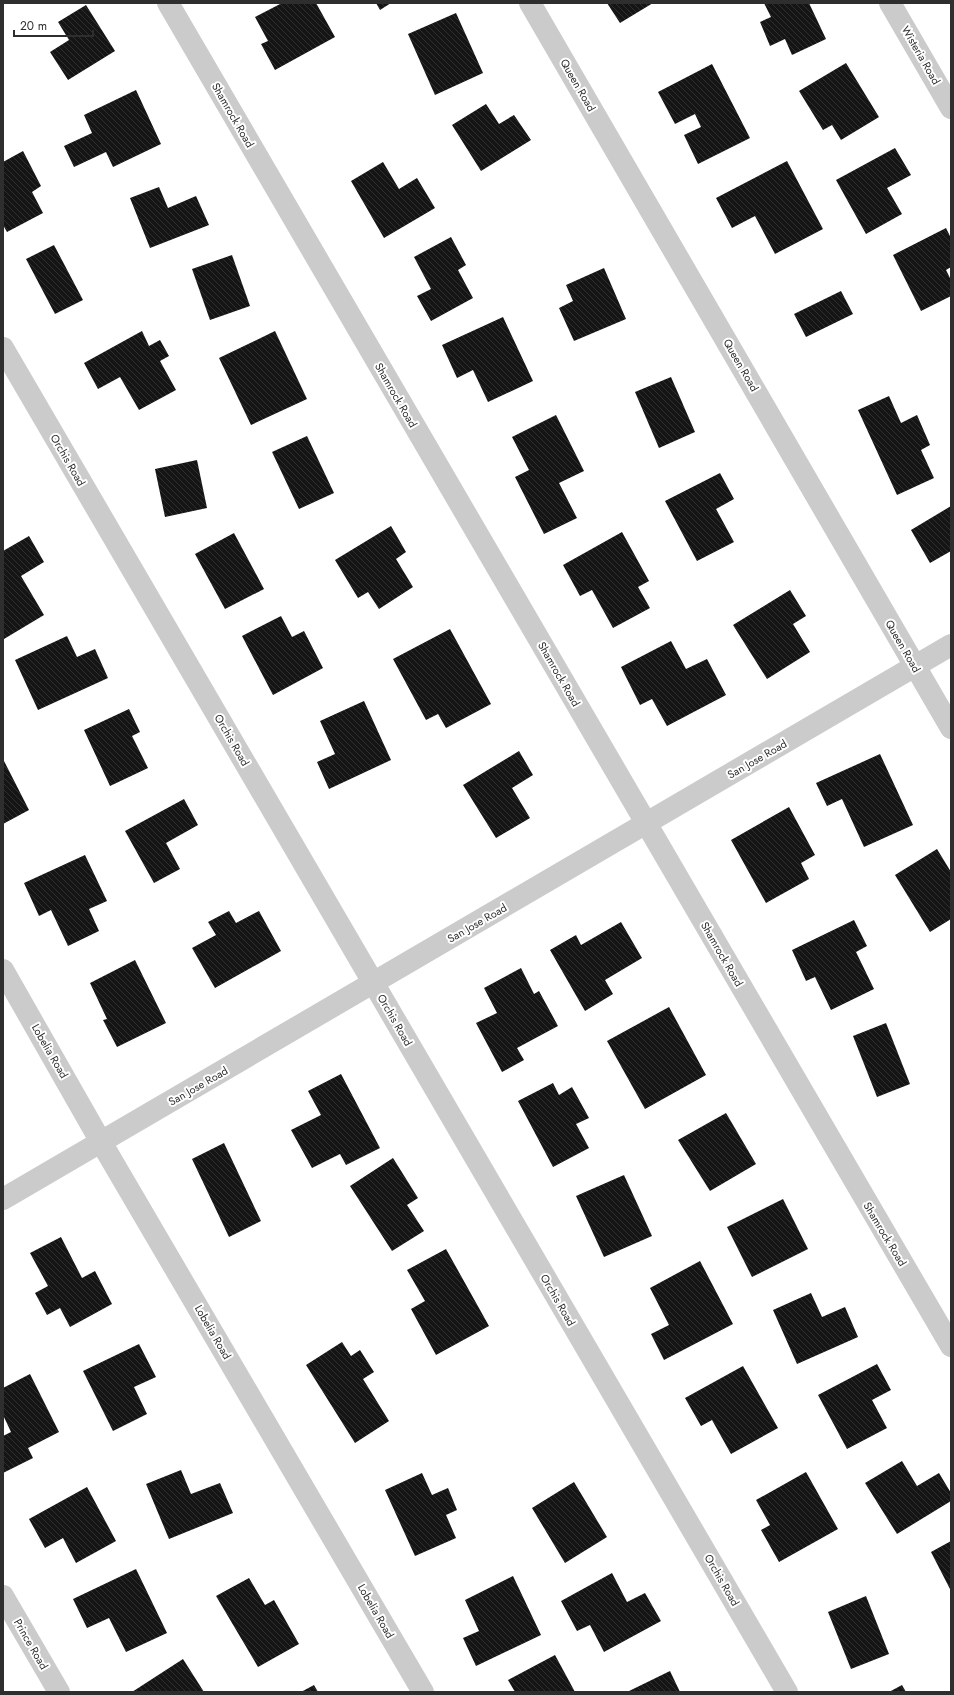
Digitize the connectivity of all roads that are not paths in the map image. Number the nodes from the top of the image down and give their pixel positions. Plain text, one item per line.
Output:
1 (168, 3) edge
2 (530, 3) edge
3 (890, 3) edge
4 (951, 108) edge
5 (3, 348) edge
6 (951, 645) edge
7 (915, 666) junction
8 (951, 728) edge
9 (646, 824) junction
10 (3, 970) edge
11 (373, 984) junction
12 (102, 1142) junction
13 (3, 1199) edge
14 (951, 1346) edge
15 (3, 1596) edge
16 (59, 1692) edge
17 (423, 1692) edge
18 (787, 1692) edge

1 - 9 street, Shamrock Road
2 - 7 street, Queen Road
3 - 4 street, Wisteria Road
5 - 11 street, Orchis Road
6 - 7 street, San Jose Road
7 - 8 street, Queen Road
7 - 9 street, San Jose Road
9 - 11 street, San Jose Road
9 - 14 street, Shamrock Road
10 - 12 street, Lobelia Road
11 - 12 street, San Jose Road
11 - 18 street, Orchis Road
12 - 13 street, San Jose Road
12 - 17 street, Lobelia Road
15 - 16 street, Prince Road

